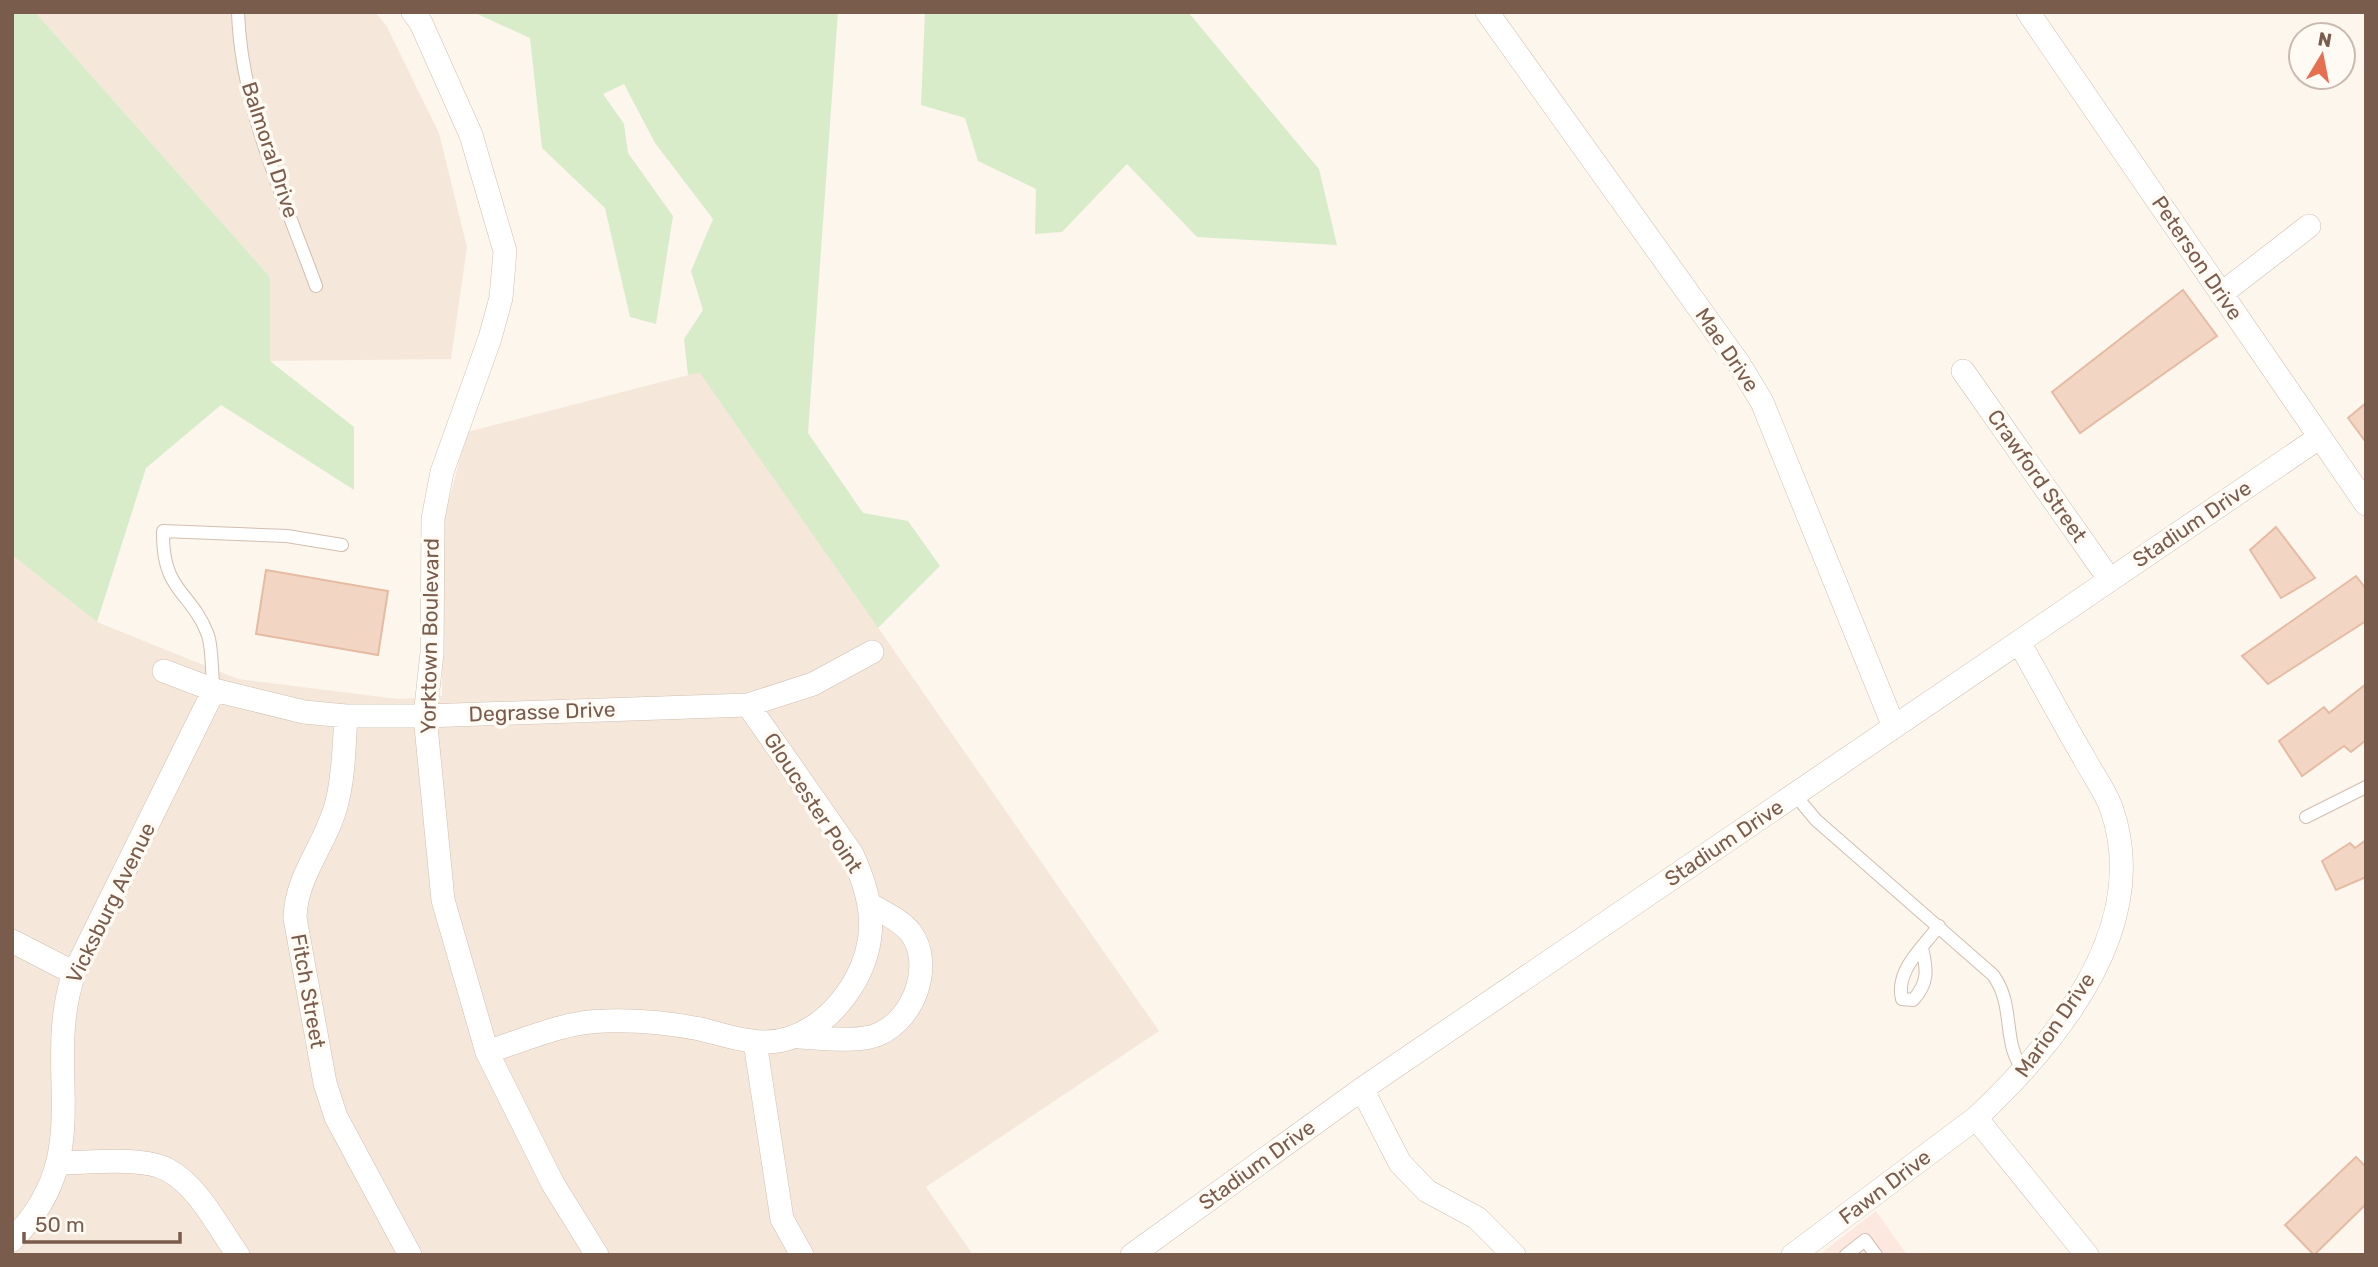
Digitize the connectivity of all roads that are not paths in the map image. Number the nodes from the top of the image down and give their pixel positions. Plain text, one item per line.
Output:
1 (238, 12) edge
2 (413, 12) edge
3 (1487, 12) edge
4 (2028, 12) edge
5 (2309, 226) dead end
6 (316, 286) dead end
7 (2221, 294) junction
8 (1963, 371) dead end
9 (2320, 437) junction
10 (2366, 504) edge
11 (342, 545) dead end
12 (2110, 580) junction
13 (2019, 642) junction
14 (872, 652) dead end
15 (164, 671) dead end
16 (214, 690) junction
17 (748, 705) junction
18 (346, 716) junction
19 (425, 716) junction
20 (1894, 727) junction
21 (2366, 787) edge
22 (1795, 795) junction
23 (2306, 817) dead end
24 (871, 905) junction
25 (1938, 926) junction
26 (12, 941) edge
27 (1922, 948) dead end
28 (75, 973) junction
29 (793, 1037) junction
30 (755, 1042) junction
31 (487, 1052) junction
32 (2024, 1071) junction
33 (1362, 1089) junction
34 (1976, 1118) junction
35 (59, 1163) junction
36 (12, 1240) edge
37 (1138, 1253) edge
38 (238, 1255) edge
39 (410, 1255) edge
40 (597, 1255) edge
41 (802, 1255) edge
42 (1514, 1255) edge
43 (1793, 1255) edge
44 (1846, 1255) edge
45 (1876, 1255) edge
46 (2087, 1255) edge

1 - 6 lane, Balmoral Drive
2 - 19 street, Yorktown Boulevard
3 - 20 street, Mae Drive
4 - 7 street, Peterson Drive
5 - 7 street
7 - 9 street, Peterson Drive
8 - 12 street, Crawford Street
9 - 10 street, Peterson Drive
9 - 12 street, Stadium Drive
11 - 16 lane
12 - 13 street, Stadium Drive
13 - 20 street, Stadium Drive
13 - 32 street, Marion Drive
14 - 17 street, Degrasse Drive
15 - 16 street, Degrasse Drive
16 - 18 street, Degrasse Drive
16 - 28 street, Vicksburg Avenue
17 - 19 street, Degrasse Drive
17 - 24 street, Gloucester Point
18 - 19 street, Degrasse Drive
18 - 39 street, Fitch Street
19 - 31 street, Yorktown Boulevard
20 - 22 street, Stadium Drive
21 - 23 lane
22 - 25 lane
22 - 33 street, Stadium Drive
24 - 29 street, Gloucester Point
24 - 29 street, Gloucester Point
25 - 27 lane
25 - 32 lane
26 - 28 street
28 - 35 street, Vicksburg Avenue
29 - 30 street, Gloucester Point
30 - 31 street, Gloucester Point
30 - 41 street
31 - 40 street, Yorktown Boulevard
32 - 34 street, Marion Drive
33 - 37 street, Stadium Drive
33 - 42 street
34 - 43 street, Fawn Drive
34 - 46 street
35 - 36 street, Vicksburg Avenue
35 - 38 street
44 - 45 lane

